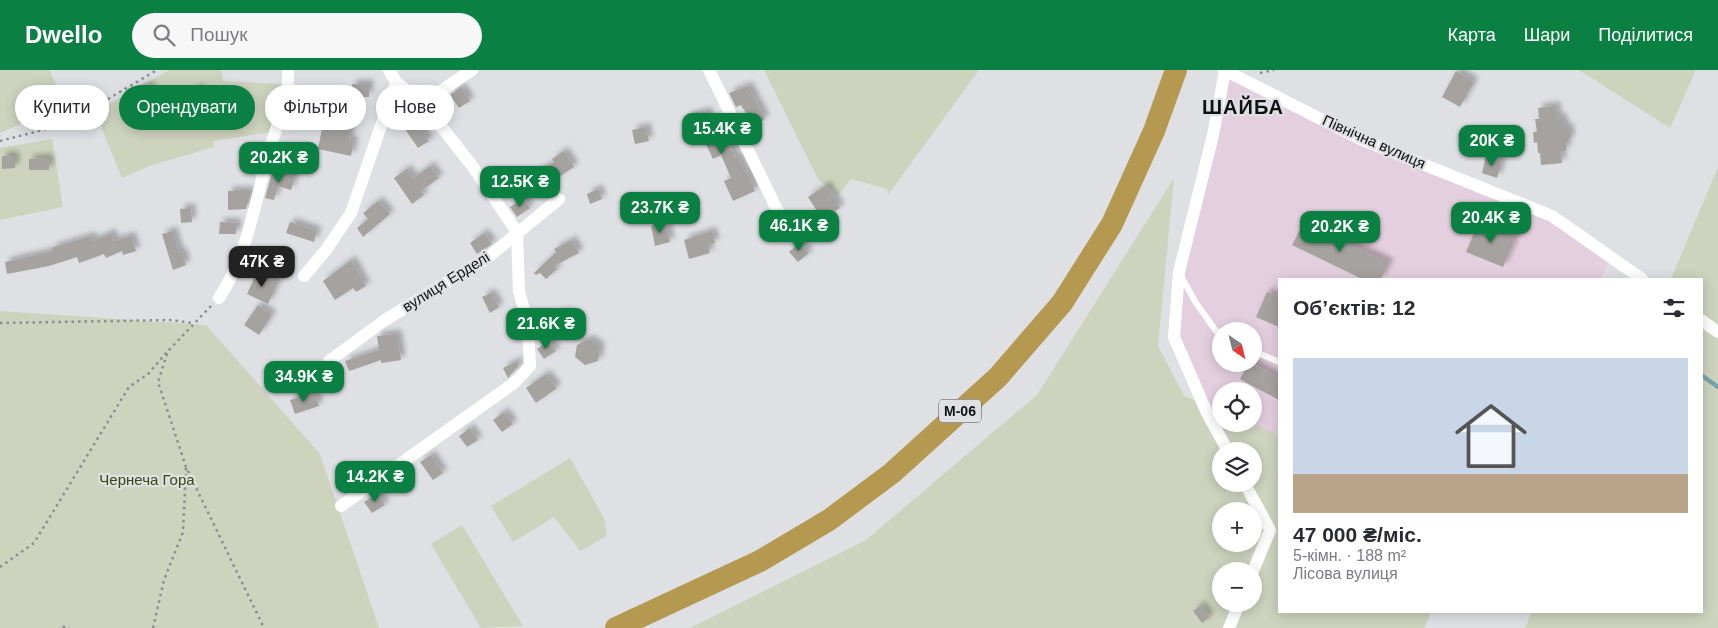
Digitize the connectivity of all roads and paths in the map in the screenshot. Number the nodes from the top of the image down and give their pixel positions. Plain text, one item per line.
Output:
1 (157, 70) edge
2 (288, 70) edge
3 (389, 70) edge
4 (472, 70) edge
5 (709, 70) edge
6 (1176, 70) edge
7 (1225, 70) edge
8 (396, 82) junction
9 (400, 85) edge
10 (450, 85) edge
11 (444, 130) edge
12 (0, 141) edge
13 (559, 199) dead end
14 (784, 224) dead end
15 (516, 232) junction
16 (1179, 272) junction
17 (304, 276) dead end
18 (1641, 278) edge
19 (219, 298) joint
20 (1703, 321) edge
21 (0, 323) edge
22 (194, 323) junction
23 (1212, 325) edge
24 (1718, 332) edge
25 (168, 351) junction
26 (1262, 355) edge
27 (329, 361) dead end
28 (1278, 362) edge
29 (1223, 442) edge
30 (186, 467) junction
31 (1249, 492) edge
32 (341, 506) dead end
33 (1257, 562) edge
34 (0, 567) edge
35 (1236, 612) edge
36 (63, 628) edge
37 (69, 628) edge
38 (153, 628) edge
39 (264, 628) edge
40 (616, 628) edge
41 (1229, 628) edge

1 - 12 path
2 - 19 street
3 - 8 street
4 - 10 street
5 - 14 street
6 - 40 highway, М-06
7 - 16 street
7 - 18 street, Північна вулиця
8 - 9 street
8 - 17 street
11 - 15 street
13 - 15 street, вулиця Ерделі
15 - 27 street, вулиця Ерделі
15 - 32 street
16 - 23 lane
16 - 29 street
19 - 22 path
20 - 24 street
21 - 22 path
22 - 25 path
25 - 30 path
25 - 34 path
26 - 28 lane
30 - 38 path
30 - 39 path
31 - 33 street
35 - 41 street
36 - 37 path

